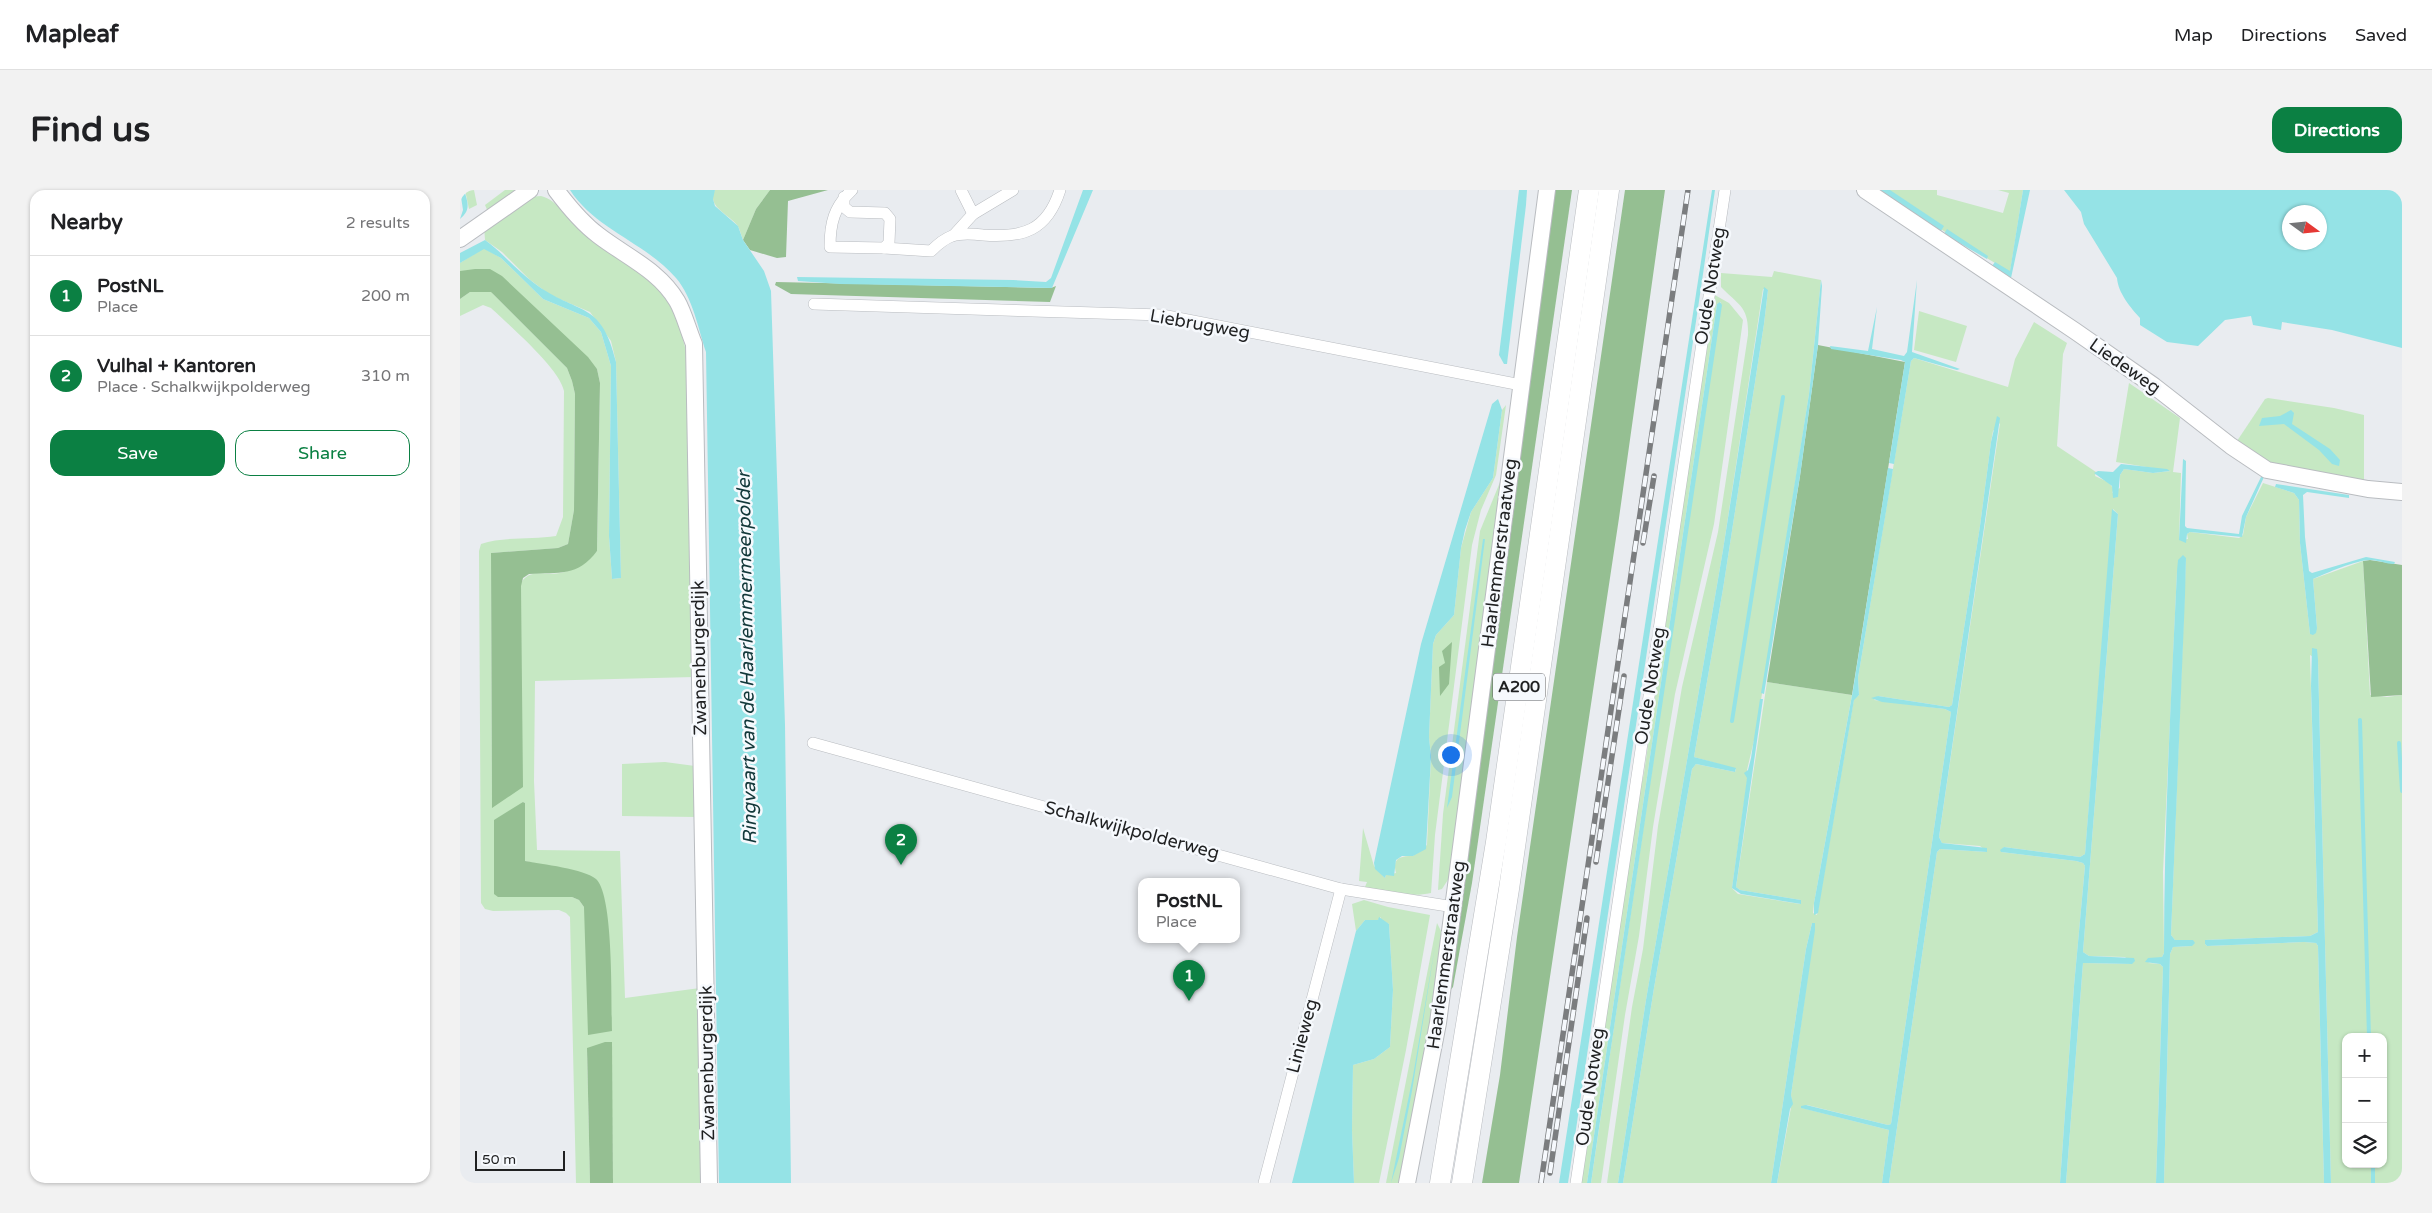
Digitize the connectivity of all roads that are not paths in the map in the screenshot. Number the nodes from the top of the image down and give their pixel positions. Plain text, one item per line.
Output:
1 (530, 190) edge
2 (556, 190) edge
3 (961, 190) edge
4 (1012, 190) edge
5 (1060, 190) edge
6 (1547, 190) edge
7 (1589, 190) edge
8 (1609, 190) edge
9 (1725, 190) edge
10 (1865, 190) edge
11 (848, 194) edge
12 (973, 214) junction
13 (954, 235) junction
14 (460, 238) edge
15 (884, 248) junction
16 (814, 304) dead end
17 (1521, 385) junction
18 (2402, 492) edge
19 (813, 743) dead end
20 (1342, 889) junction
21 (1454, 907) junction
22 (709, 1183) edge
23 (1264, 1183) edge
24 (1407, 1183) edge
25 (1440, 1183) edge
26 (1462, 1183) edge
27 (1576, 1183) edge

1 - 14 street
2 - 22 street, Zwanenburgerdijk
3 - 12 street
4 - 12 street
5 - 13 street
6 - 17 street, Haarlemmerstraatweg
7 - 25 highway, A200
8 - 26 highway, A200
9 - 27 street, Oude Notweg
10 - 18 street, Liedeweg
11 - 15 street
11 - 15 street
12 - 13 street
13 - 15 street
16 - 17 street, Liebrugweg
17 - 21 street, Haarlemmerstraatweg
19 - 20 street, Schalkwijkpolderweg
20 - 21 street, Schalkwijkpolderweg
20 - 23 street, Linieweg
21 - 24 street, Haarlemmerstraatweg

